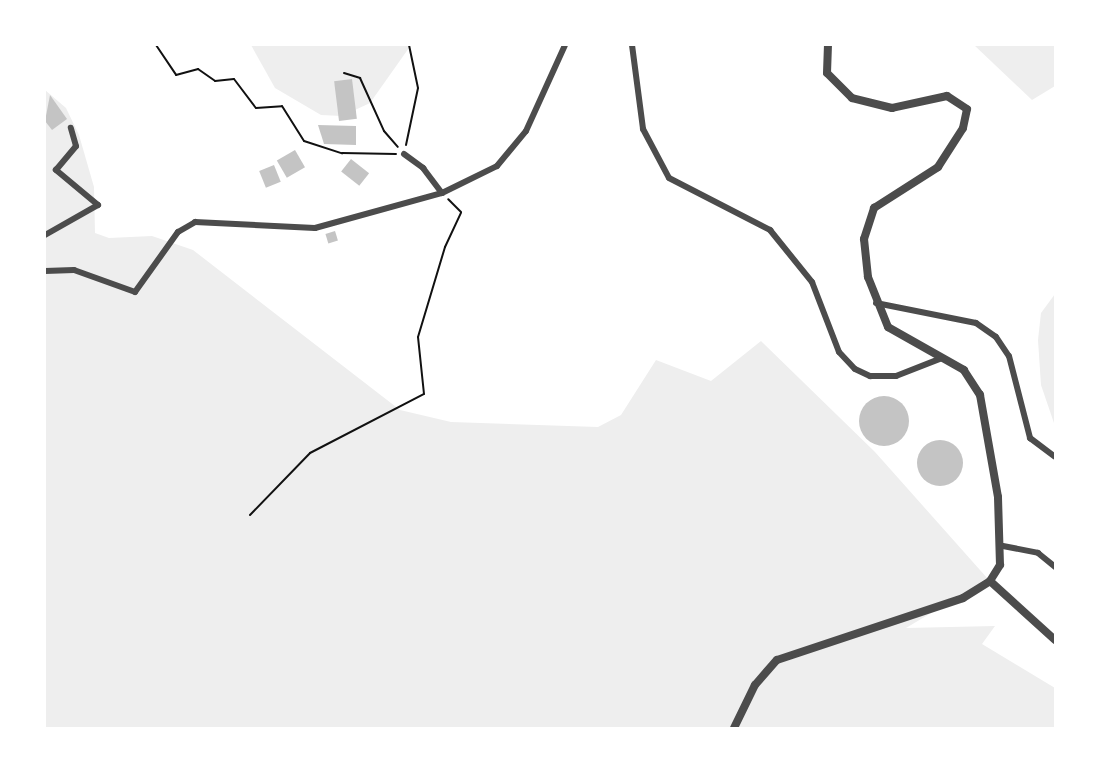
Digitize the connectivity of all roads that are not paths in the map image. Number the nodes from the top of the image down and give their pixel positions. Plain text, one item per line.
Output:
1 (565, 45) edge
2 (632, 45) edge
3 (828, 45) edge
4 (71, 128) dead end
5 (404, 154) road end
6 (442, 193) junction
7 (45, 235) edge
8 (45, 271) edge
9 (876, 303) junction
10 (942, 358) junction
11 (1055, 457) edge
12 (1003, 546) junction
13 (1055, 567) edge
14 (990, 581) junction
15 (1055, 640) edge
16 (734, 728) edge

1 - 6 street
2 - 10 street
3 - 9 street
4 - 7 street
5 - 6 street
6 - 8 street
9 - 10 street
9 - 11 street
10 - 12 street
12 - 13 street
12 - 14 street
14 - 15 street
14 - 16 street

